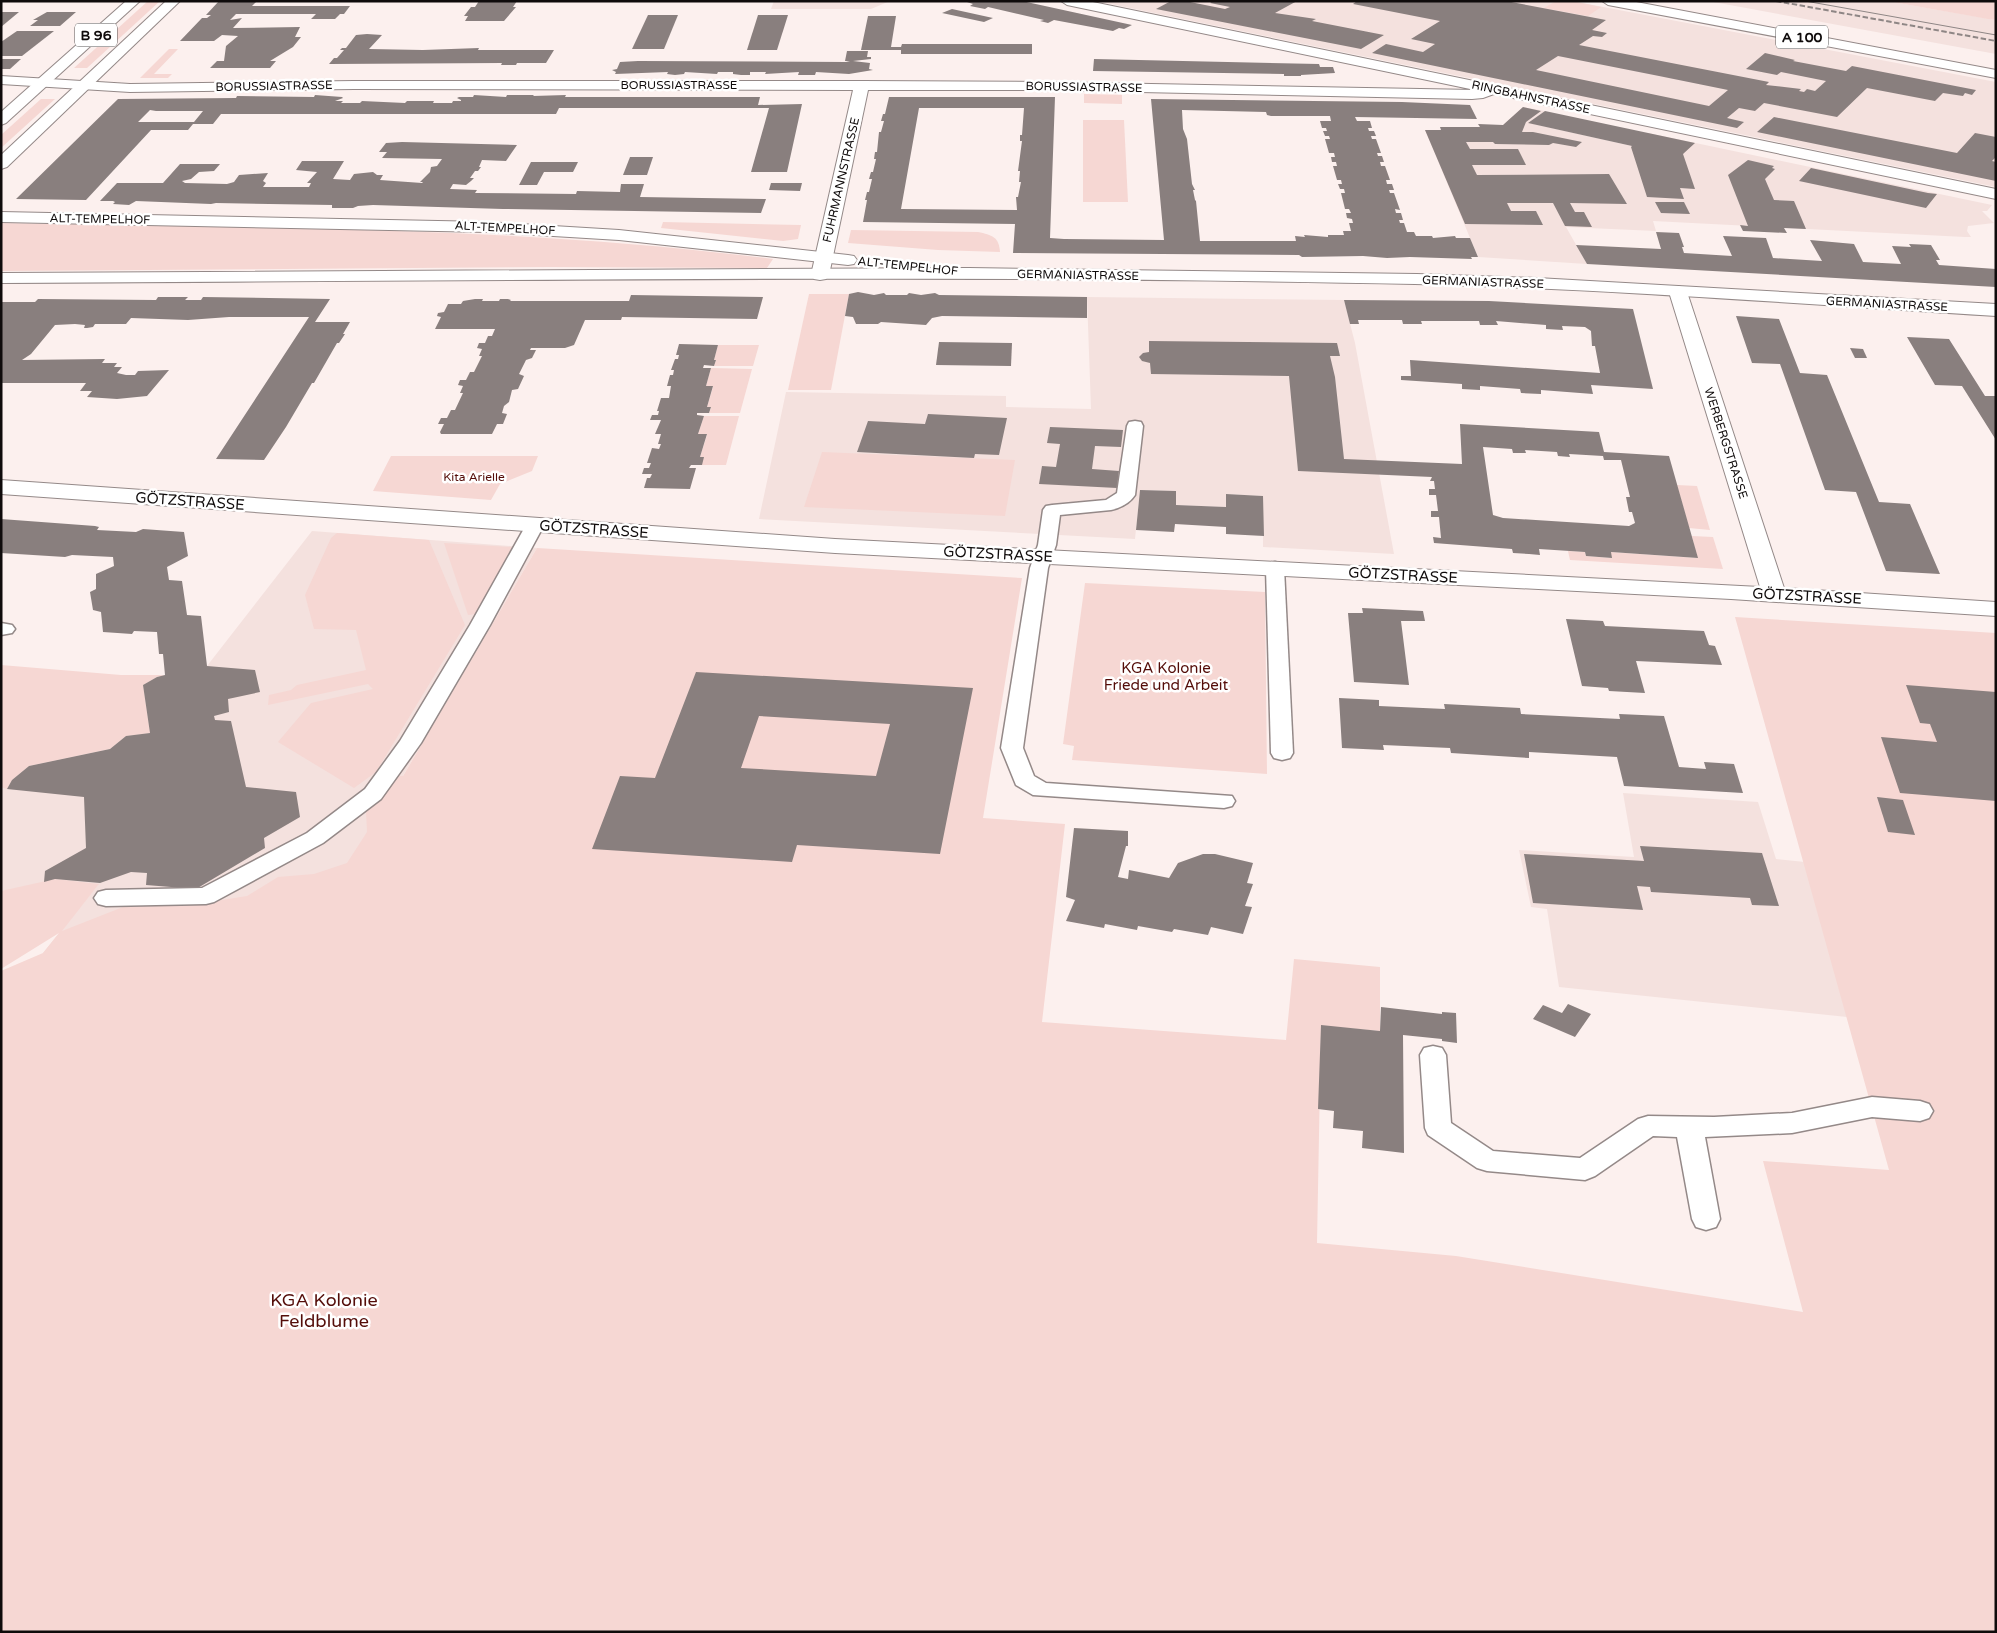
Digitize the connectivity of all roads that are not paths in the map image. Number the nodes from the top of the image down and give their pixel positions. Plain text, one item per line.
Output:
1 (134, 1) edge
2 (174, 1) edge
3 (1067, 1) edge
4 (1608, 1) edge
5 (1673, 1) edge
6 (1996, 61) edge
7 (1392, 69) junction
8 (1996, 74) edge
9 (1, 80) edge
10 (44, 82) junction
11 (85, 85) junction
12 (862, 85) junction
13 (1493, 89) junction
14 (1358, 92) junction
15 (1, 120) edge
16 (1, 164) edge
17 (1996, 194) edge
18 (1, 217) edge
19 (824, 257) junction
20 (969, 273) junction
21 (820, 275) junction
22 (1, 278) edge
23 (1678, 292) junction
24 (1996, 310) edge
25 (1135, 426) dead end
26 (1, 487) edge
27 (535, 525) junction
28 (1042, 556) junction
29 (1275, 568) junction
30 (1774, 594) junction
31 (1996, 609) edge
32 (1282, 753) dead end
33 (1224, 801) dead end
34 (106, 898) dead end
35 (1433, 1055) dead end
36 (1920, 1111) dead end
37 (1689, 1126) junction
38 (1706, 1219) dead end

1 - 10 main road, B 96
2 - 11 main road, B 96
3 - 7 main road, RINGBAHNSTRASSE
4 - 8 main road, A 100
5 - 6 main road, A 100
7 - 13 main road, RINGBAHNSTRASSE
7 - 14 main road
9 - 10 main road, BORUSSIASTRASSE
10 - 11 main road, BORUSSIASTRASSE
10 - 15 main road, B 96
11 - 12 main road, BORUSSIASTRASSE
11 - 16 main road, B 96
12 - 14 main road, BORUSSIASTRASSE
12 - 19 main road, FUHRMANNSTRASSE
13 - 14 main road, BORUSSIASTRASSE
13 - 17 main road, RINGBAHNSTRASSE
18 - 19 main road, ALT-TEMPELHOF
19 - 20 main road, ALT-TEMPELHOF
19 - 21 main road, FUHRMANNSTRASSE
20 - 21 main road, ALT-TEMPELHOF
20 - 23 main road, GERMANIASTRASSE
21 - 22 main road, ALT-TEMPELHOF
23 - 24 main road, GERMANIASTRASSE
23 - 30 main road, WERBERGSTRASSE
25 - 28 lane
26 - 27 main road, GÖTZSTRASSE
27 - 28 main road, GÖTZSTRASSE
27 - 34 lane
28 - 29 main road, GÖTZSTRASSE
28 - 33 lane
29 - 30 main road, GÖTZSTRASSE
29 - 32 lane
30 - 31 main road, GÖTZSTRASSE
35 - 37 lane
36 - 37 lane
37 - 38 lane

